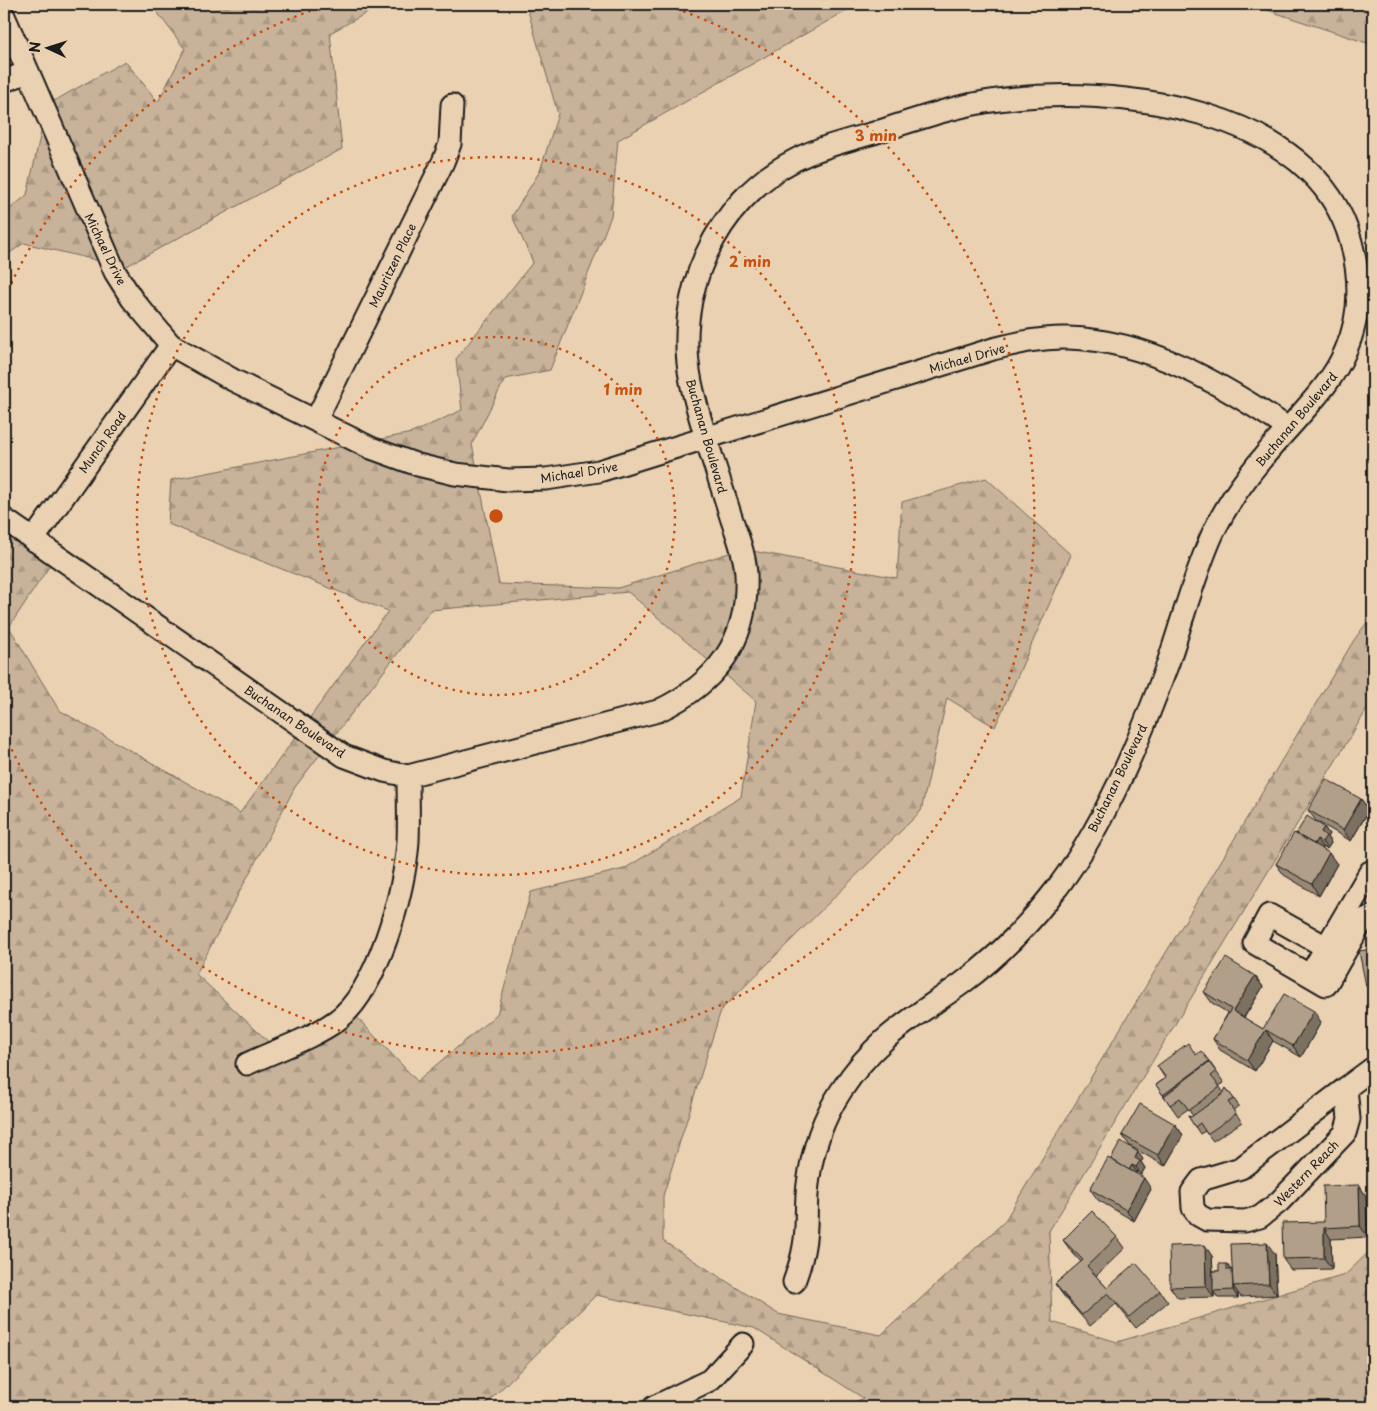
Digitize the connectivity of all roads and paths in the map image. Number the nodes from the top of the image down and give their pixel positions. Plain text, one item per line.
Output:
1 (11, 4) edge
2 (4, 6) edge
3 (4, 16) edge
4 (28, 72) junction
5 (4, 81) edge
6 (452, 105) dead end
7 (171, 345) junction
8 (316, 420) junction
9 (1288, 428) junction
10 (707, 438) junction
11 (4, 520) edge
12 (33, 540) junction
13 (408, 776) junction
14 (1373, 874) edge
15 (1361, 916) edge
16 (1326, 947) junction
17 (1310, 975) junction
18 (247, 1064) dead end
19 (1373, 1068) edge
20 (1346, 1088) junction
21 (794, 1282) dead end
22 (743, 1344) dead end
23 (654, 1407) edge

1 - 2 street
3 - 4 street, Michael Drive
4 - 5 street
4 - 7 street, Michael Drive
6 - 8 street, Mauritzen Place
7 - 8 street, Michael Drive
7 - 12 street, Munch Road
8 - 10 street, Michael Drive
9 - 10 street, Michael Drive
9 - 10 street, Buchanan Boulevard
9 - 21 street, Buchanan Boulevard
10 - 13 street, Buchanan Boulevard
11 - 12 street, Buchanan Boulevard
12 - 13 street, Buchanan Boulevard
13 - 18 street
14 - 15 street
15 - 16 street
15 - 17 street
16 - 17 street
16 - 17 street
19 - 20 street, Western Reach
20 - 20 street, Western Reach
22 - 23 street

